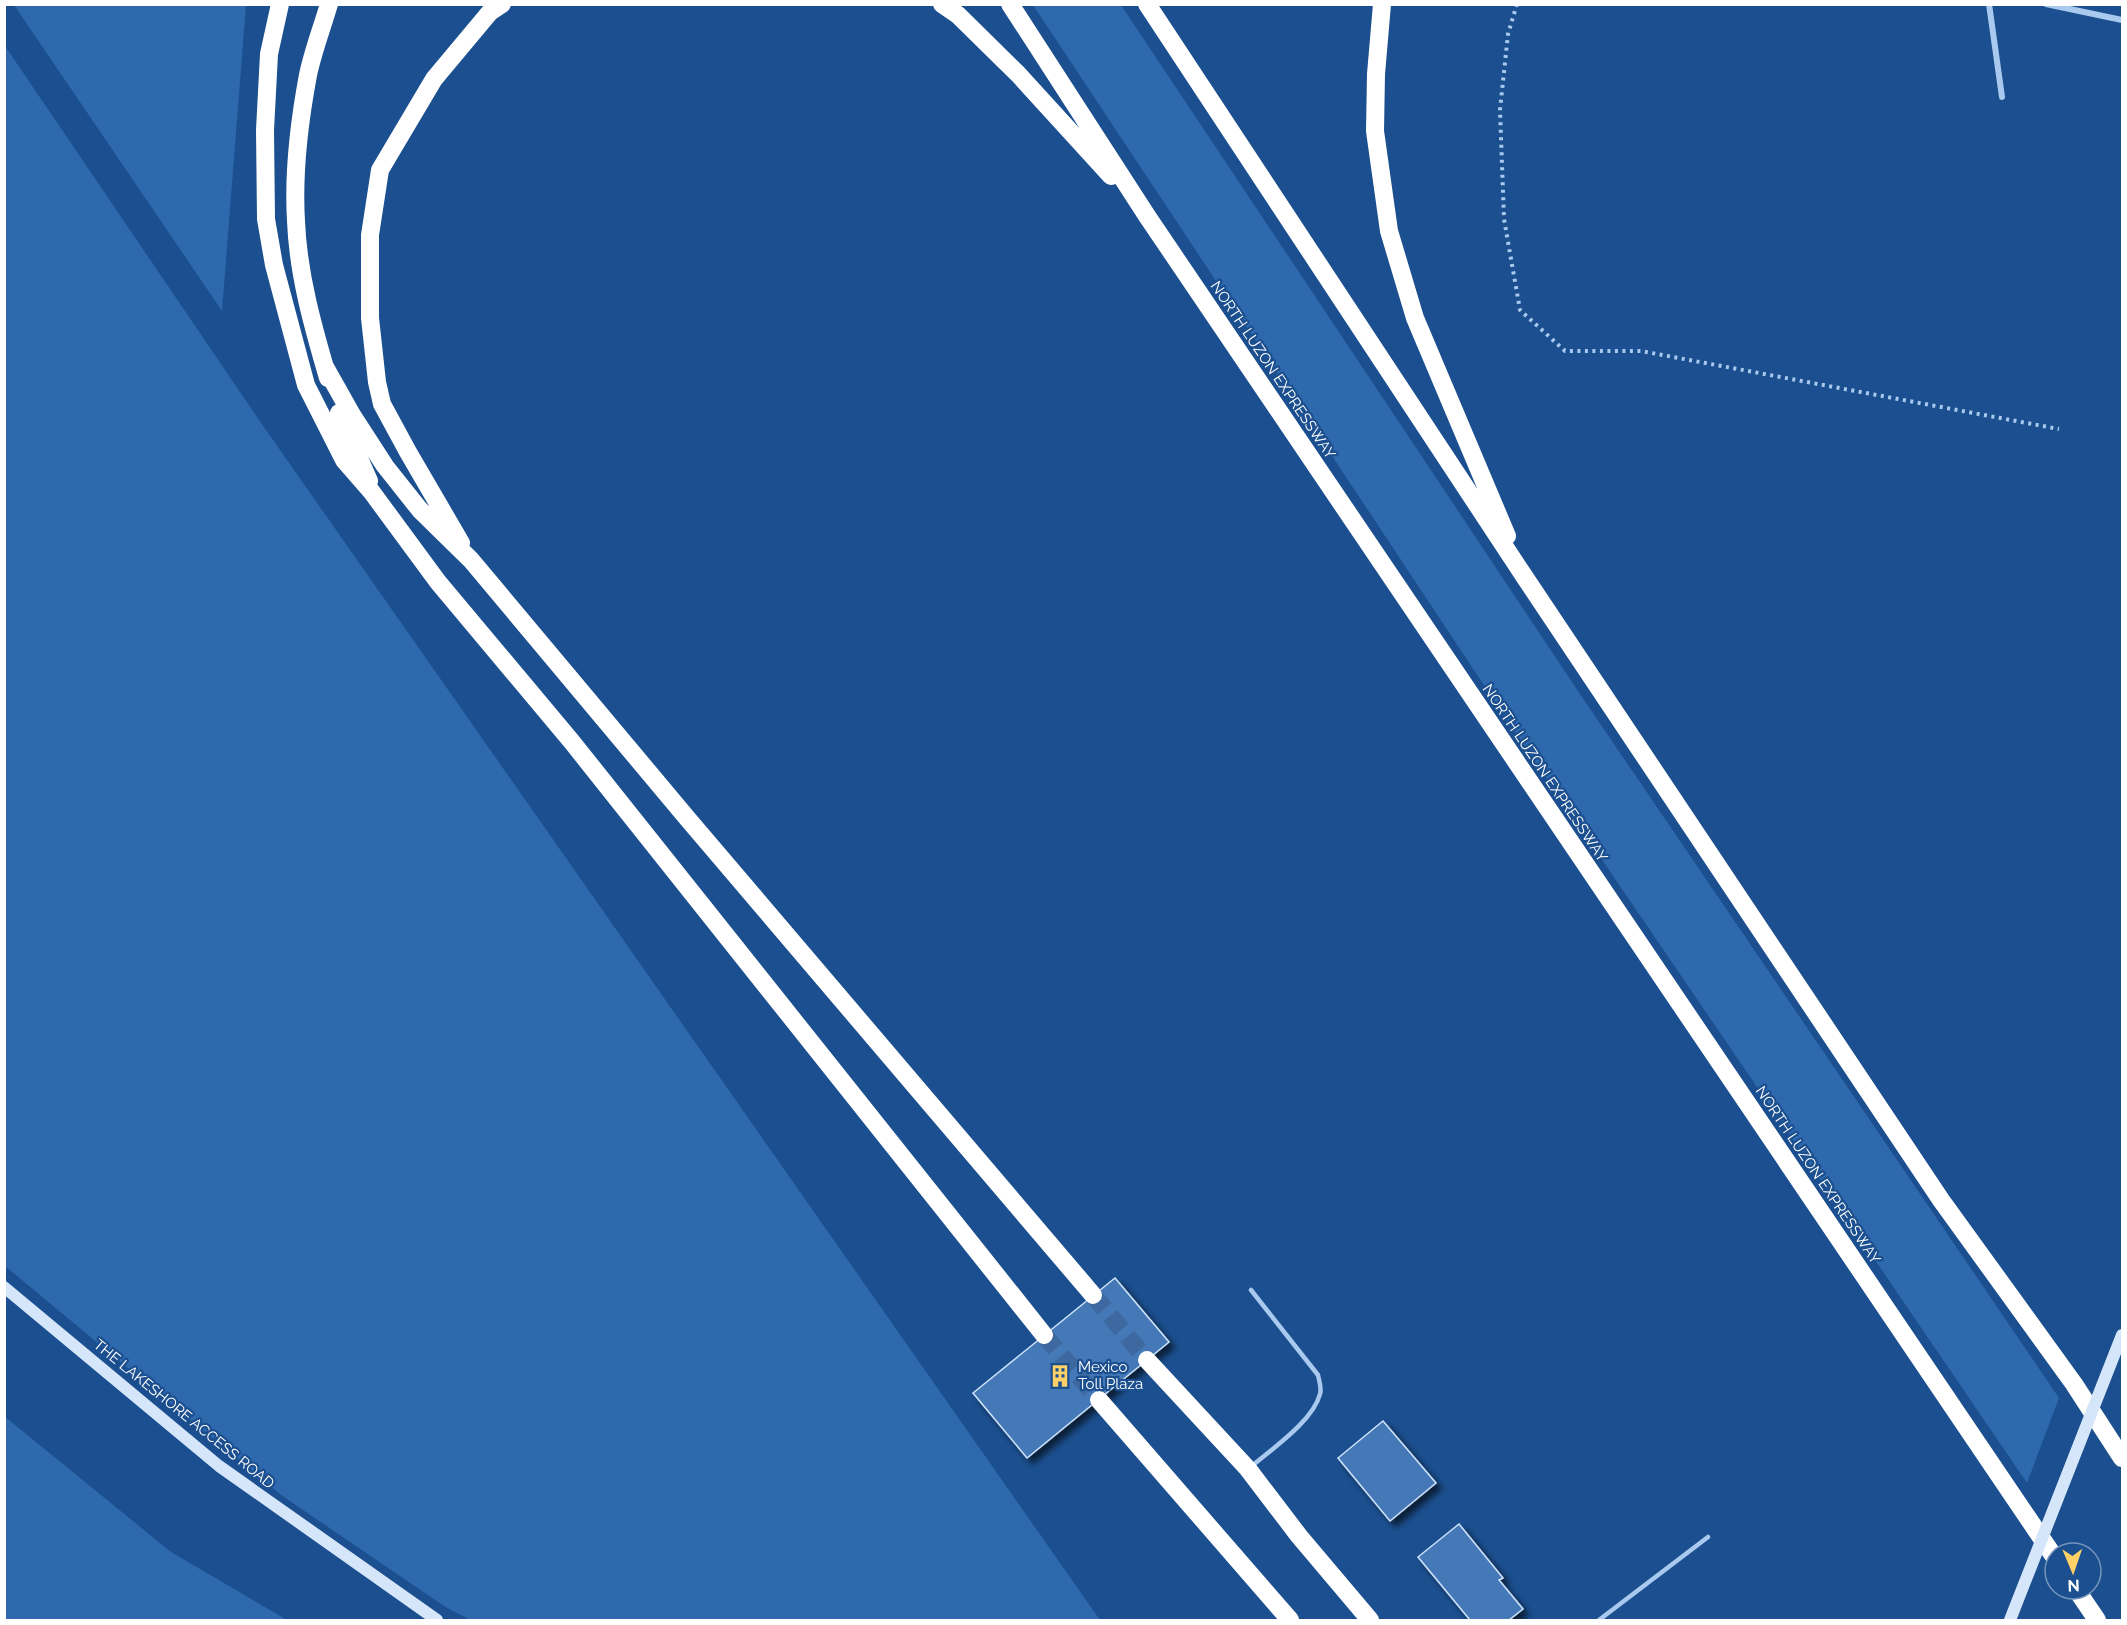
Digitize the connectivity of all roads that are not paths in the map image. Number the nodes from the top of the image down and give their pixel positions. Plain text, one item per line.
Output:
1 (280, 4) edge
2 (329, 4) edge
3 (502, 4) edge
4 (942, 4) edge
5 (1010, 4) edge
6 (1147, 4) edge
7 (1382, 4) edge
8 (1989, 4) edge
9 (2046, 4) edge
10 (2122, 20) edge
11 (2002, 97) dead end
12 (1147, 216) junction
13 (325, 367) junction
14 (371, 491) junction
15 (471, 560) junction
16 (1524, 576) junction
17 (4, 1287) edge
18 (1251, 1290) dead end
19 (1093, 1295) tunnel mouth
20 (1044, 1335) tunnel mouth
21 (2122, 1335) edge
22 (1147, 1360) tunnel mouth
23 (1099, 1400) tunnel mouth
24 (2092, 1412) junction
25 (2122, 1458) edge
26 (1248, 1469) junction
27 (1708, 1537) dead end
28 (2043, 1541) edge
29 (2084, 1601) edge
30 (437, 1620) edge
31 (1290, 1620) edge
32 (1370, 1620) edge
33 (1599, 1620) edge
34 (2010, 1620) edge
35 (2097, 1620) edge

1 - 14 highway
2 - 13 highway
3 - 15 highway
4 - 12 highway
5 - 12 highway, NORTH LUZON EXPRESSWAY
6 - 16 highway
7 - 16 highway
8 - 11 street
9 - 10 street
12 - 28 highway, NORTH LUZON EXPRESSWAY
13 - 14 highway
13 - 15 highway
14 - 20 highway
15 - 19 highway
16 - 24 highway
17 - 30 street, THE LAKESHORE ACCESS ROAD
18 - 26 lane
21 - 24 street, bridge
22 - 26 highway
23 - 31 highway
24 - 25 highway
24 - 34 street, bridge
26 - 32 highway
27 - 33 lane
29 - 35 highway

